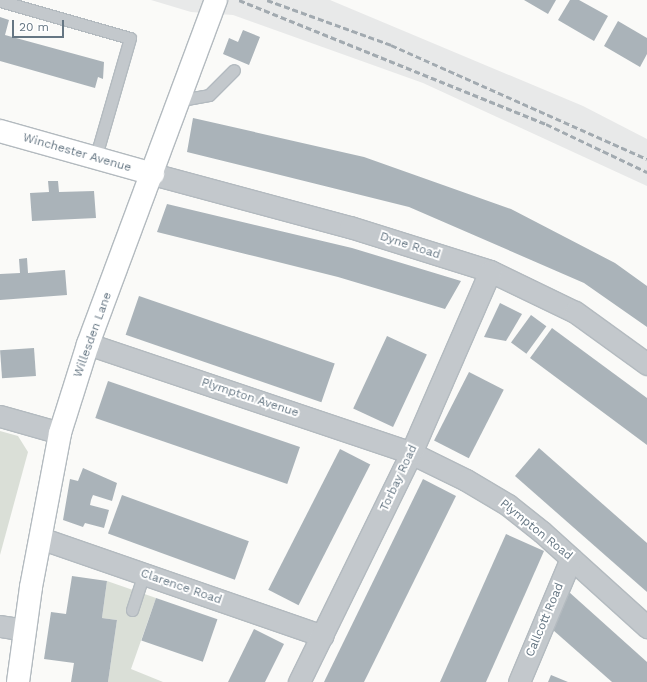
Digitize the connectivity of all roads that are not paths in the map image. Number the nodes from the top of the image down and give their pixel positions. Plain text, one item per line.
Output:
1 (216, 0) edge
2 (0, 1) edge
3 (234, 70) dead end
4 (181, 100) junction
5 (0, 131) edge
6 (95, 159) junction
7 (153, 174) junction
8 (490, 271) junction
9 (88, 344) junction
10 (647, 364) edge
11 (0, 416) edge
12 (60, 433) junction
13 (411, 453) junction
14 (40, 538) junction
15 (571, 558) junction
16 (144, 574) junction
17 (132, 610) dead end
18 (0, 626) edge
19 (647, 627) edge
20 (25, 630) junction
21 (323, 636) junction
22 (18, 682) edge
23 (300, 682) edge
24 (519, 682) edge

1 - 4 main road, Willesden Lane
2 - 6 lane
3 - 4 lane
4 - 7 main road, Willesden Lane
5 - 6 main road, Winchester Avenue
6 - 7 main road, Winchester Avenue
7 - 8 street, Dyne Road
7 - 9 main road, Willesden Lane
8 - 10 street, Dyne Road
8 - 13 street, Torbay Road
9 - 12 main road, Willesden Lane
9 - 13 street, Plympton Avenue
11 - 12 street
12 - 14 main road, Willesden Lane
13 - 15 street, Plympton Road
13 - 21 street, Torbay Road
14 - 16 street, Clarence Road
14 - 20 main road, Willesden Lane
15 - 19 street, Plympton Road
15 - 24 street, Callcott Road
16 - 17 lane
16 - 21 street, Clarence Road
18 - 20 street
20 - 22 main road, Willesden Lane
21 - 23 street, Torbay Road

